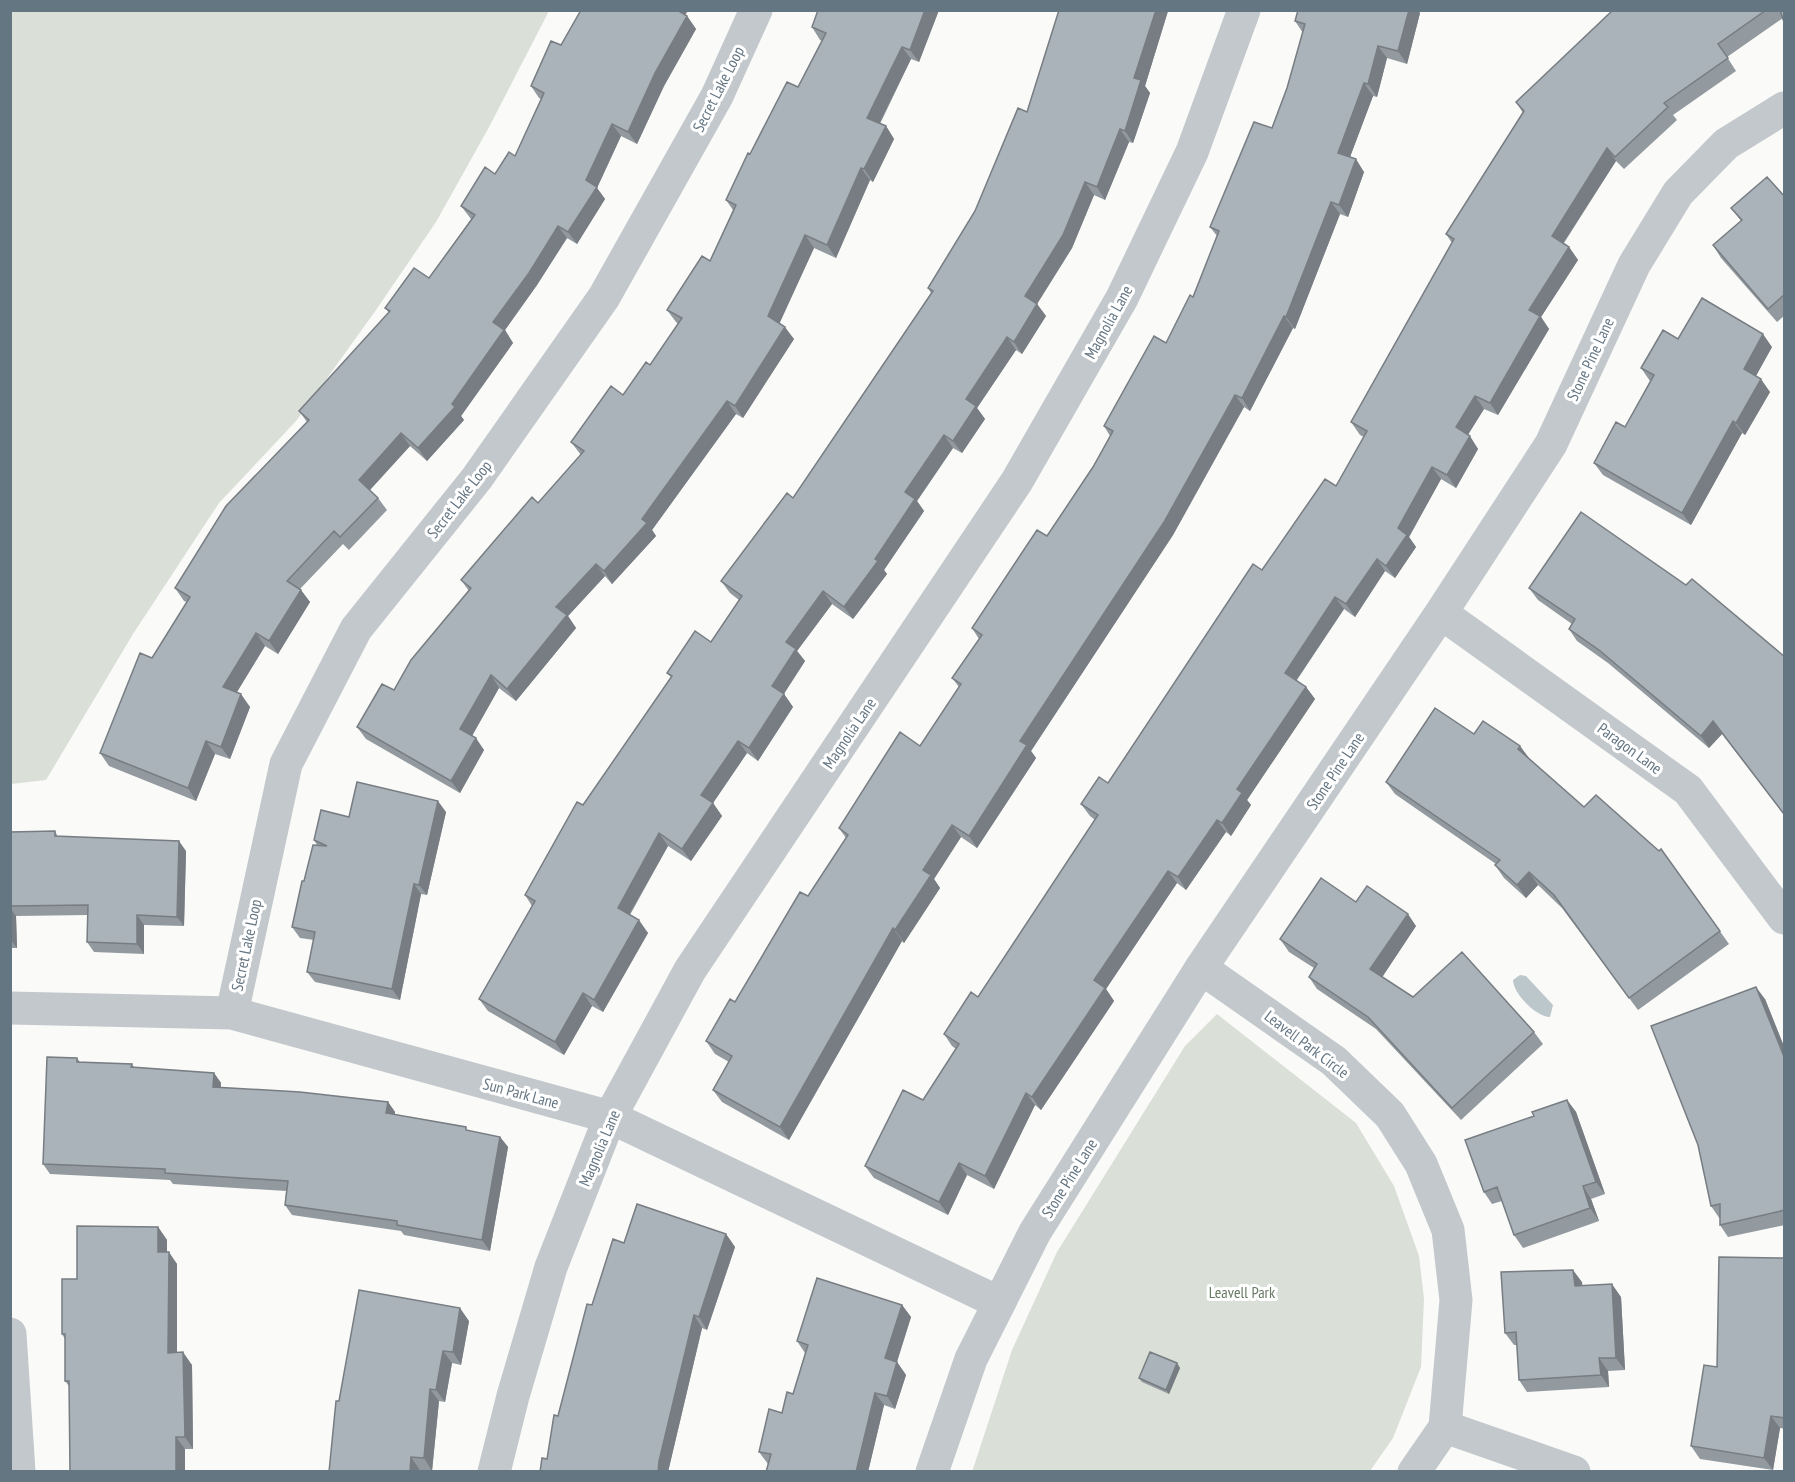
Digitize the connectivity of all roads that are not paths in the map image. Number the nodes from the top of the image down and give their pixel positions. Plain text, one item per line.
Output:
1 (756, 10) edge
2 (1244, 10) edge
3 (1785, 108) edge
4 (1441, 613) junction
5 (1785, 918) edge
6 (1201, 968) junction
7 (10, 1008) edge
8 (232, 1013) junction
9 (610, 1117) junction
10 (998, 1302) junction
11 (10, 1334) edge
12 (1444, 1427) junction
13 (19, 1472) edge
14 (494, 1472) edge
15 (932, 1472) edge
16 (1414, 1472) edge
17 (1574, 1472) edge

1 - 8 street, Secret Lake Loop
2 - 9 street, Magnolia Lane
3 - 4 street, Stone Pine Lane
4 - 5 street, Paragon Lane
4 - 6 street, Stone Pine Lane
6 - 10 street, Stone Pine Lane
6 - 12 street, Leavell Park Circle
7 - 8 street, Sun Park Lane
8 - 9 street, Sun Park Lane
9 - 10 street, Sun Park Lane
9 - 14 street, Magnolia Lane
10 - 15 street, Stone Pine Lane
11 - 13 street
12 - 16 street, Leavell Park Circle
12 - 17 street

